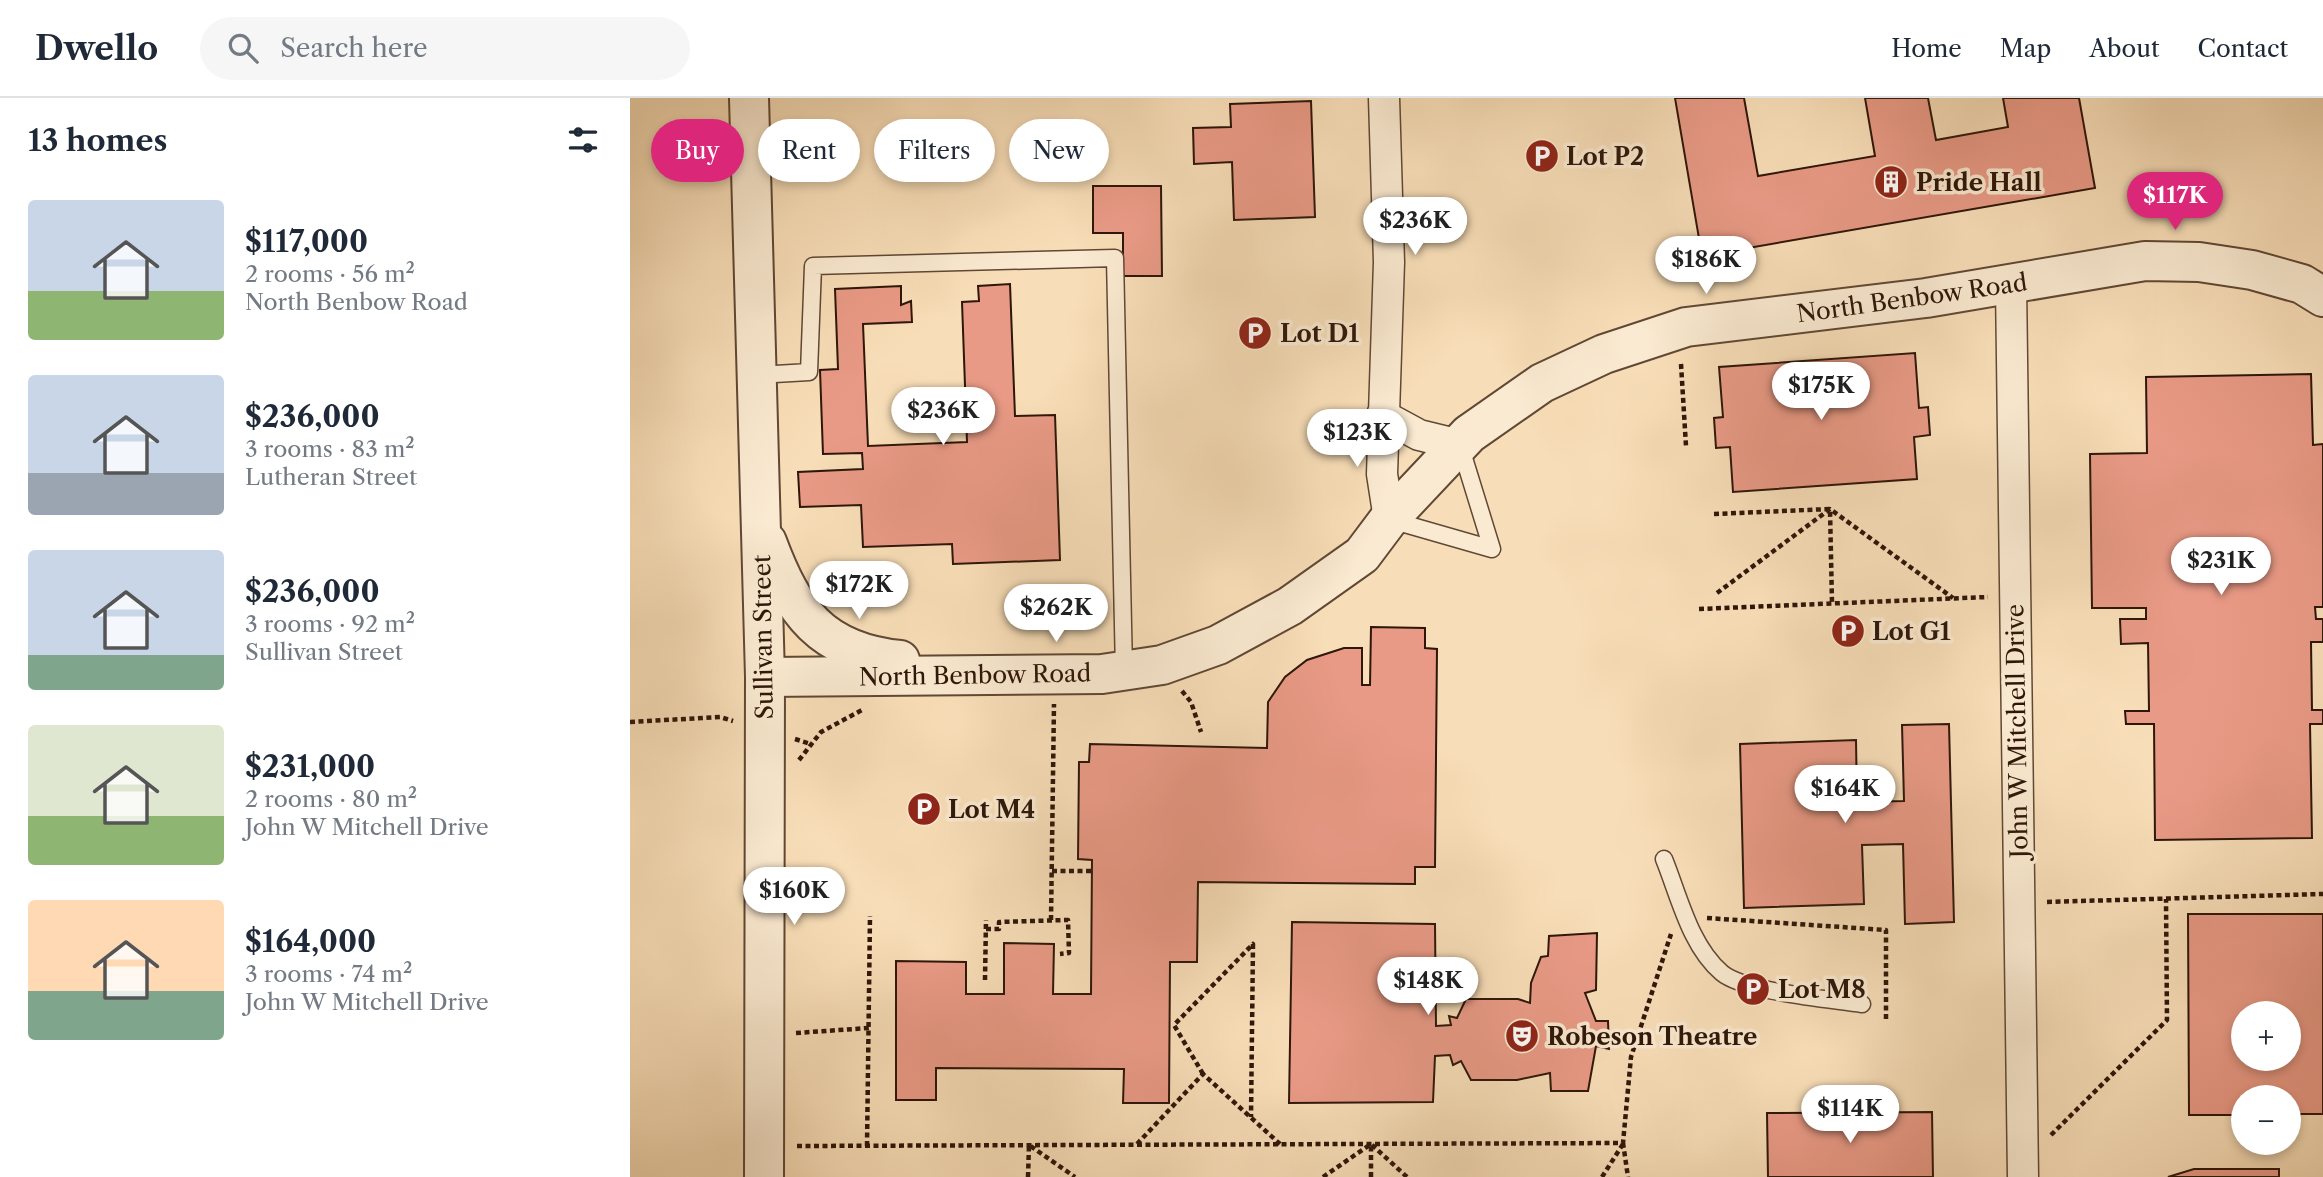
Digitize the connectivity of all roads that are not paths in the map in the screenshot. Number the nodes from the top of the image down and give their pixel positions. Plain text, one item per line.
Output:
1 (1384, 98) edge
2 (749, 103) edge
3 (2011, 284) junction
4 (2323, 297) edge
5 (756, 375) junction
6 (1382, 415) junction
7 (1460, 445) junction
8 (1389, 519) junction
9 (760, 524) junction
10 (1124, 671) junction
11 (981, 675) junction
12 (765, 677) junction
13 (1664, 859) dead end
14 (1862, 1004) dead end
15 (765, 1177) edge
16 (2023, 1177) edge

1 - 6 street
2 - 5 street, Sullivan Street
3 - 4 street, North Benbow Road
3 - 7 street, North Benbow Road
3 - 16 street, John W Mitchell Drive
5 - 9 street, Sullivan Street
5 - 10 lane
6 - 7 street
6 - 8 street
7 - 8 street, North Benbow Road
7 - 8 lane
8 - 10 street, North Benbow Road
9 - 11 street
9 - 12 street, Sullivan Street
10 - 11 street, North Benbow Road
11 - 12 street, North Benbow Road
12 - 15 street, Sullivan Street
13 - 14 lane

